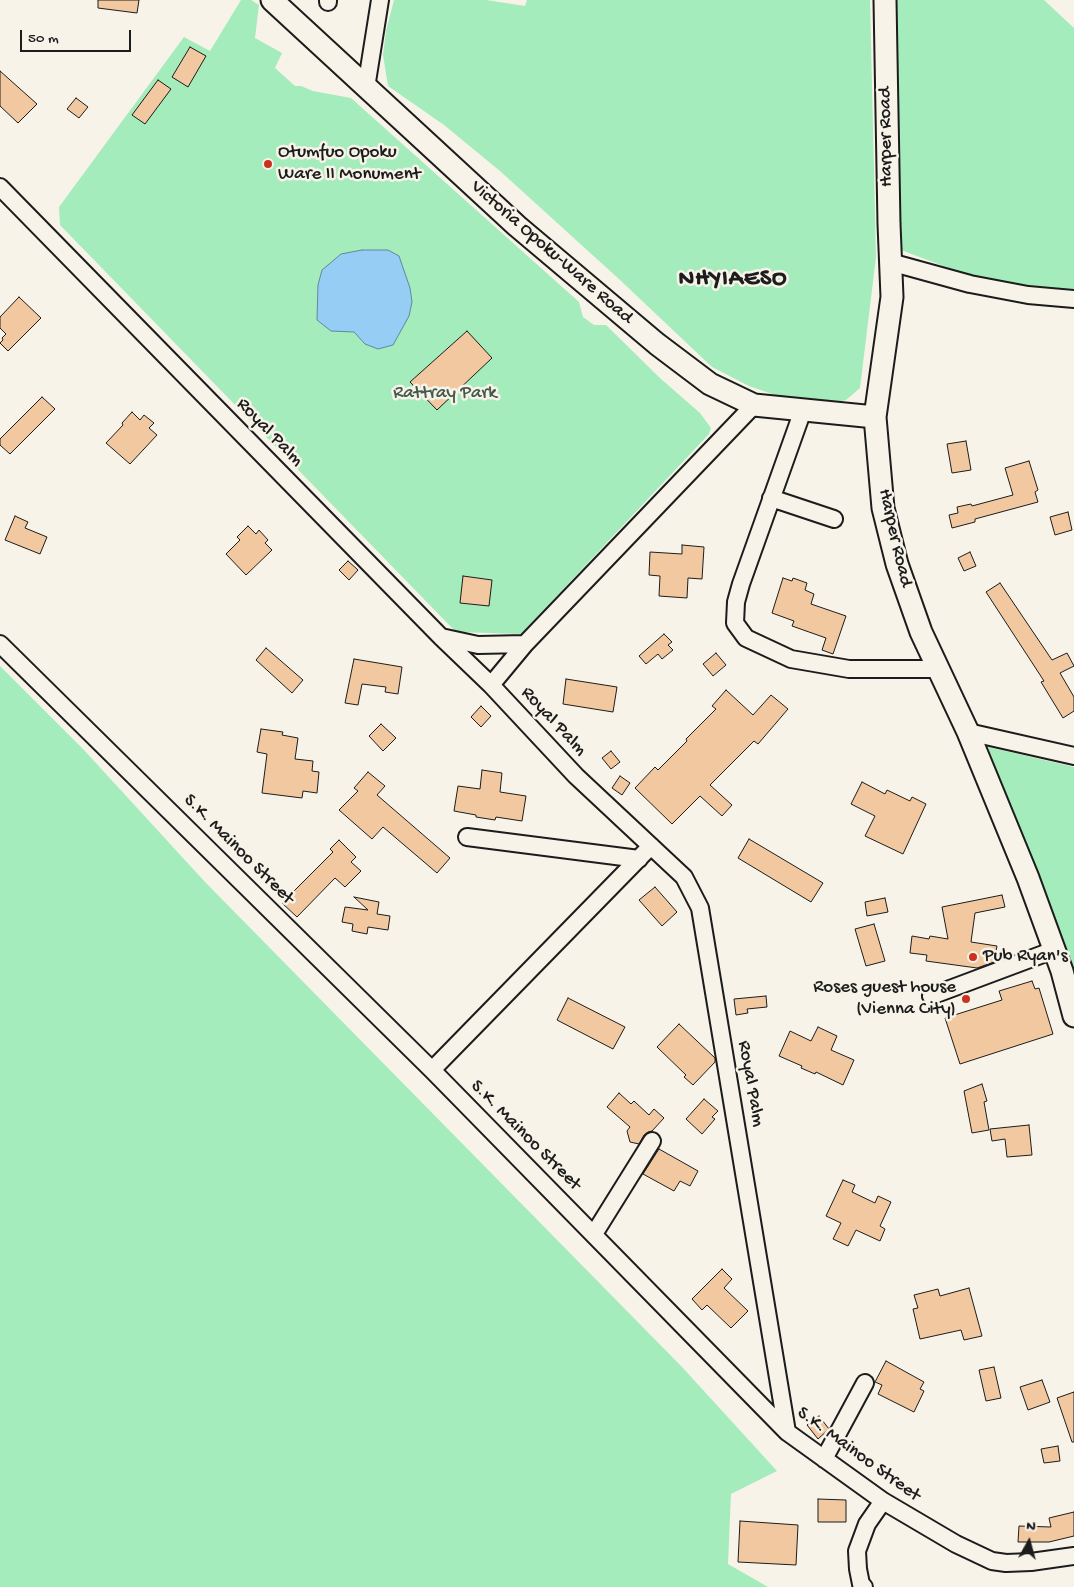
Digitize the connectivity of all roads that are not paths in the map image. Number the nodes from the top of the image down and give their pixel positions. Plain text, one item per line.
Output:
1 (272, 0) edge
2 (380, 0) edge
3 (885, 0) edge
4 (366, 88) junction
5 (0, 187) edge
6 (890, 262) junction
7 (1074, 299) edge
8 (754, 405) junction
9 (802, 410) junction
10 (875, 417) junction
11 (771, 498) junction
12 (834, 519) dead end
13 (441, 637) junction
14 (0, 644) edge
15 (525, 644) junction
16 (938, 669) junction
17 (491, 685) junction
18 (968, 732) junction
19 (1074, 756) edge
20 (467, 838) dead end
21 (651, 846) junction
22 (639, 859) junction
23 (1054, 950) junction
24 (931, 996) dead end
25 (1074, 1016) edge
26 (432, 1070) junction
27 (652, 1141) dead end
28 (594, 1234) junction
29 (866, 1383) dead end
30 (788, 1432) junction
31 (824, 1459) junction
32 (883, 1501) junction
33 (1074, 1556) edge
34 (864, 1587) edge

1 - 4 main road, Victoria Opoku-Ware Road
2 - 4 street
3 - 6 main road, Harper Road
4 - 8 main road, Victoria Opoku-Ware Road
5 - 13 street, Royal Palm
6 - 7 street
6 - 10 main road, Harper Road
8 - 9 main road, Victoria Opoku-Ware Road
8 - 15 street
9 - 10 main road, Victoria Opoku-Ware Road
9 - 11 street
10 - 16 main road, Harper Road
11 - 12 street
11 - 16 street
13 - 15 street
13 - 17 street, Royal Palm
14 - 26 street, S.K. Mainoo Street
15 - 17 street
16 - 18 main road, Harper Road
17 - 21 street, Royal Palm
18 - 19 street
18 - 23 main road, Harper Road
20 - 22 street
21 - 22 street
21 - 30 street, Royal Palm
22 - 26 street
23 - 24 street
23 - 25 main road, Harper Road
26 - 28 street, S.K. Mainoo Street
27 - 28 street
28 - 30 street, S.K. Mainoo Street
29 - 31 street
30 - 31 street, S.K. Mainoo Street
31 - 32 street, S.K. Mainoo Street
32 - 33 street, S.K. Mainoo Street
32 - 34 street

